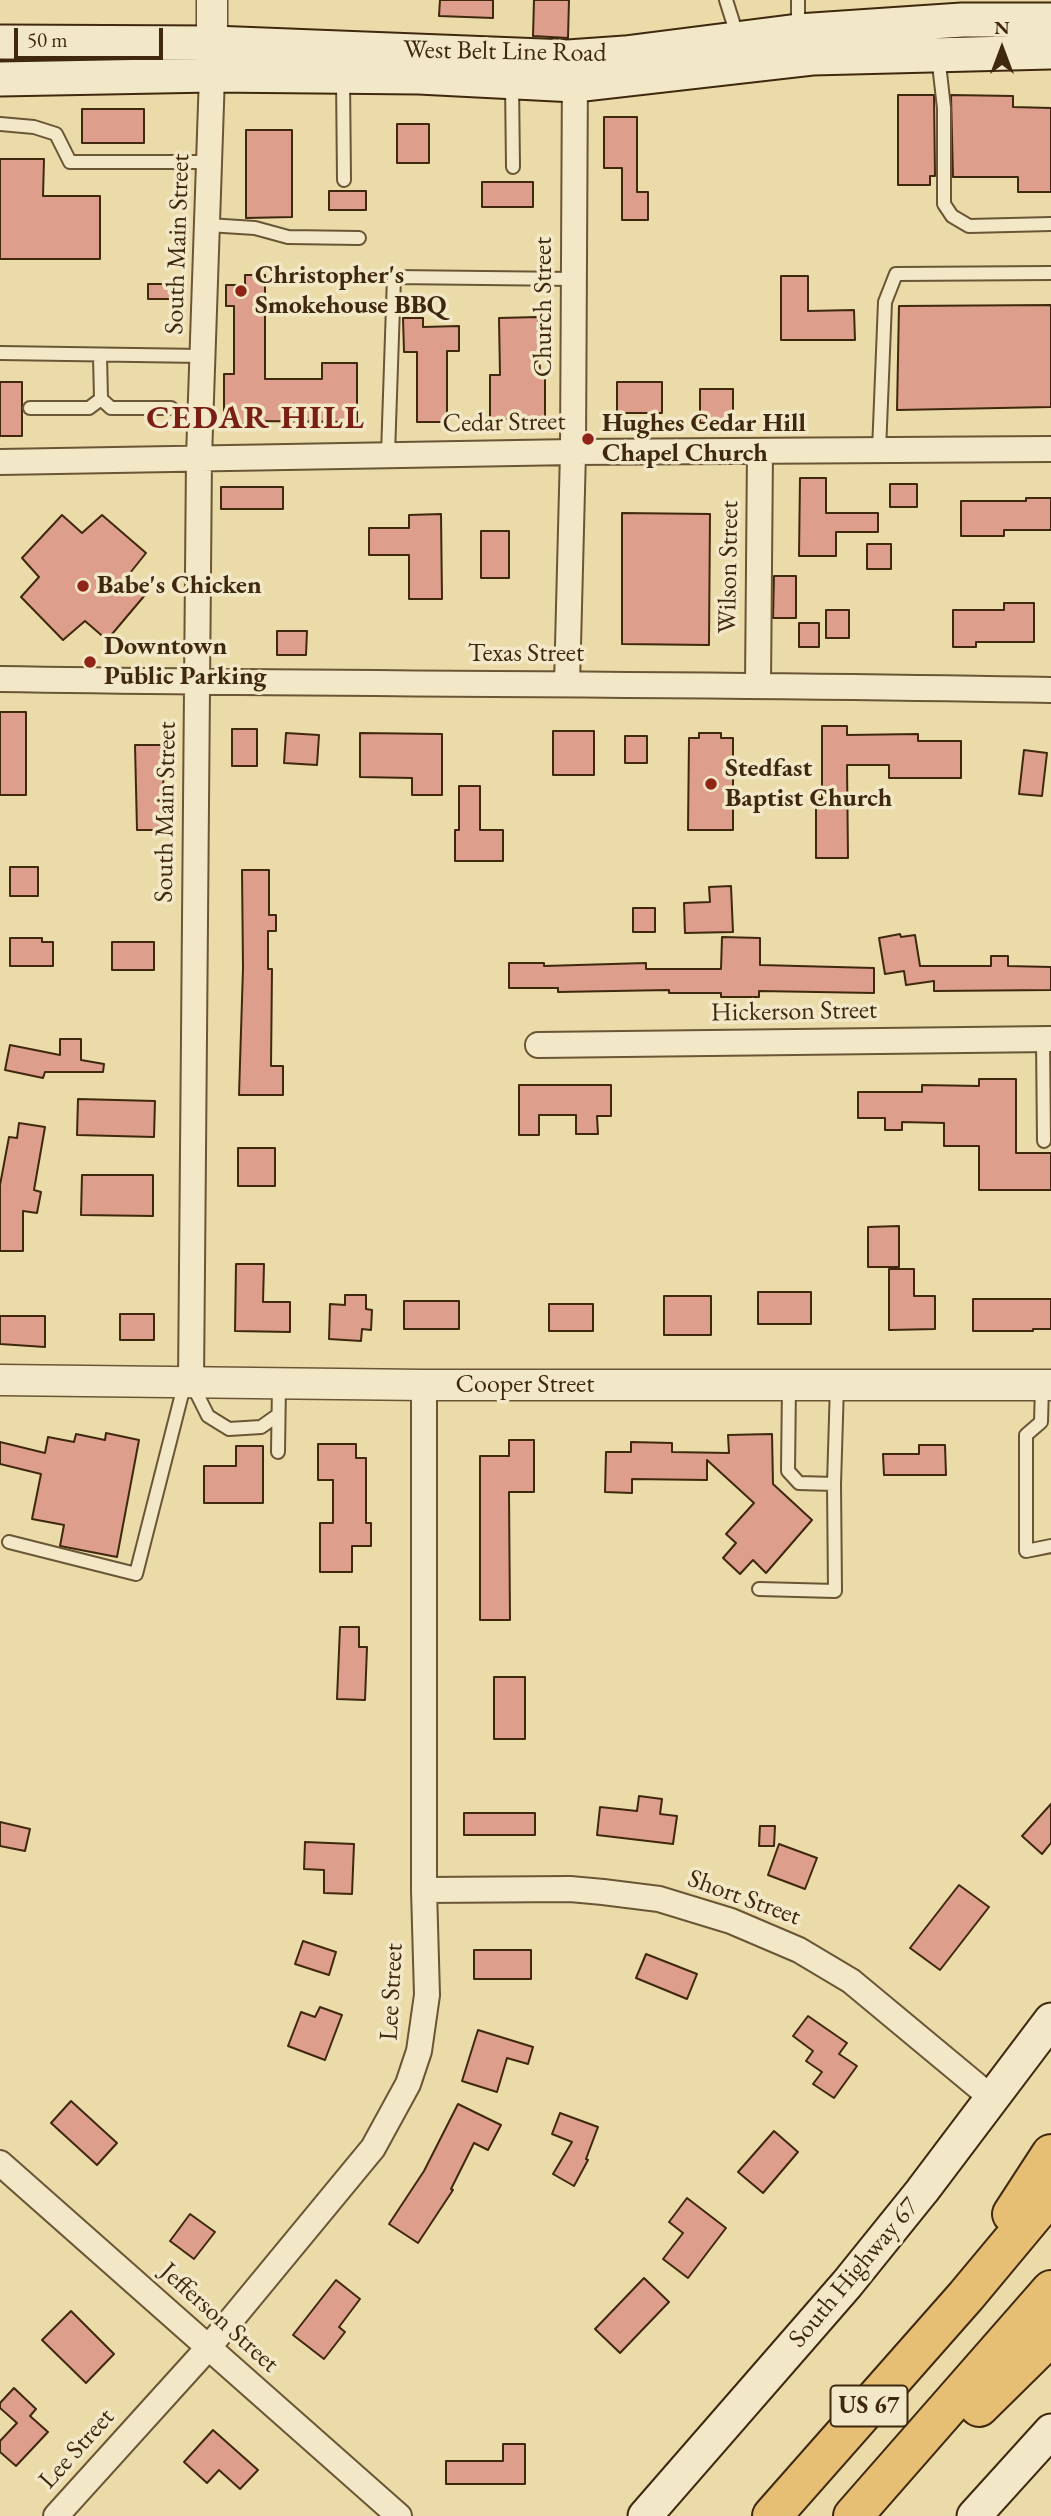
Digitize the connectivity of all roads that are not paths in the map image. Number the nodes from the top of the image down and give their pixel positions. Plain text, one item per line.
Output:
1 (212, 0) edge
2 (726, 0) edge
3 (798, 15) edge
4 (1051, 20) edge
5 (738, 39) junction
6 (0, 42) edge
7 (1051, 52) edge
8 (938, 55) junction
9 (212, 59) junction
10 (512, 68) junction
11 (575, 71) junction
12 (343, 76) junction
13 (0, 79) edge
14 (0, 124) edge
15 (211, 163) junction
16 (513, 167) dead end
17 (344, 180) dead end
18 (1051, 224) edge
19 (208, 225) junction
20 (359, 238) dead end
21 (1051, 273) edge
22 (574, 279) junction
23 (0, 353) edge
24 (100, 355) junction
25 (203, 356) junction
26 (101, 399) junction
27 (30, 408) dead end
28 (171, 408) dead end
29 (1051, 449) edge
30 (879, 450) junction
31 (760, 451) junction
32 (573, 452) junction
33 (388, 454) junction
34 (199, 457) junction
35 (0, 462) edge
36 (0, 679) edge
37 (197, 682) junction
38 (567, 684) junction
39 (758, 684) junction
40 (1051, 690) edge
41 (1047, 1039) edge
42 (538, 1045) dead end
43 (1044, 1141) dead end
44 (0, 1380) edge
45 (188, 1382) junction
46 (279, 1384) junction
47 (424, 1385) junction
48 (789, 1385) junction
49 (836, 1385) junction
50 (1046, 1385) edge
51 (278, 1415) junction
52 (278, 1452) dead end
53 (834, 1484) junction
54 (9, 1542) dead end
55 (1051, 1546) edge
56 (759, 1590) dead end
57 (424, 1890) junction
58 (1051, 2020) edge
59 (993, 2098) junction
60 (1051, 2154) edge
61 (0, 2163) edge
62 (1051, 2194) edge
63 (1051, 2290) edge
64 (966, 2295) junction
65 (1051, 2336) edge
66 (208, 2348) junction
67 (1051, 2431) edge
68 (896, 2467) junction
69 (56, 2516) edge
70 (399, 2516) edge
71 (645, 2516) edge
72 (772, 2516) edge
73 (853, 2516) edge
74 (974, 2516) edge

1 - 9 street
2 - 5 lane
3 - 4 main road, West Belt Line Road
3 - 5 main road, West Belt Line Road
5 - 11 main road, West Belt Line Road
6 - 9 main road, West Belt Line Road
7 - 8 main road, West Belt Line Road
8 - 11 main road, West Belt Line Road
8 - 18 lane
9 - 10 main road, West Belt Line Road
9 - 12 main road, West Belt Line Road
9 - 13 main road, West Belt Line Road
9 - 15 street, South Main Street
10 - 11 main road, West Belt Line Road
10 - 12 main road, West Belt Line Road
10 - 16 lane
11 - 22 street, Church Street
12 - 17 lane
14 - 15 lane
15 - 19 street, South Main Street
19 - 20 lane
19 - 25 street, South Main Street
21 - 30 lane
22 - 32 street, Church Street
22 - 33 lane
23 - 24 lane
24 - 25 lane
24 - 26 lane
25 - 34 street, South Main Street
26 - 27 lane
26 - 28 lane
29 - 30 street, Cedar Street
30 - 31 street, Cedar Street
31 - 32 street, Cedar Street
31 - 39 street, Wilson Street
32 - 33 street, Cedar Street
32 - 38 street, Church Street
33 - 34 street, Cedar Street
34 - 35 street, Cedar Street
34 - 37 street, South Main Street
36 - 37 street, Texas Street
37 - 38 street, Texas Street
37 - 45 street, South Main Street
38 - 39 street, Texas Street
39 - 40 street, Texas Street
41 - 42 street, Hickerson Street
41 - 43 lane
44 - 45 street, Cooper Street
45 - 46 street, Cooper Street
45 - 51 lane
45 - 54 lane
46 - 47 street, Cooper Street
46 - 51 lane
47 - 48 street, Cooper Street
47 - 57 street, Lee Street
48 - 49 street, Cooper Street
48 - 53 lane
49 - 50 street, Cooper Street
49 - 53 lane
50 - 55 lane
51 - 52 lane
53 - 56 lane
57 - 59 street, Short Street
57 - 66 street, Lee Street
58 - 59 main road, South Highway 67
59 - 71 main road, South Highway 67
60 - 64 highway
61 - 66 street, Jefferson Street
62 - 64 highway, US 67
63 - 68 highway, US 67
64 - 72 highway, US 67
65 - 68 highway
66 - 69 street, Lee Street
66 - 70 street, Jefferson Street
67 - 74 main road
68 - 73 highway, US 67

